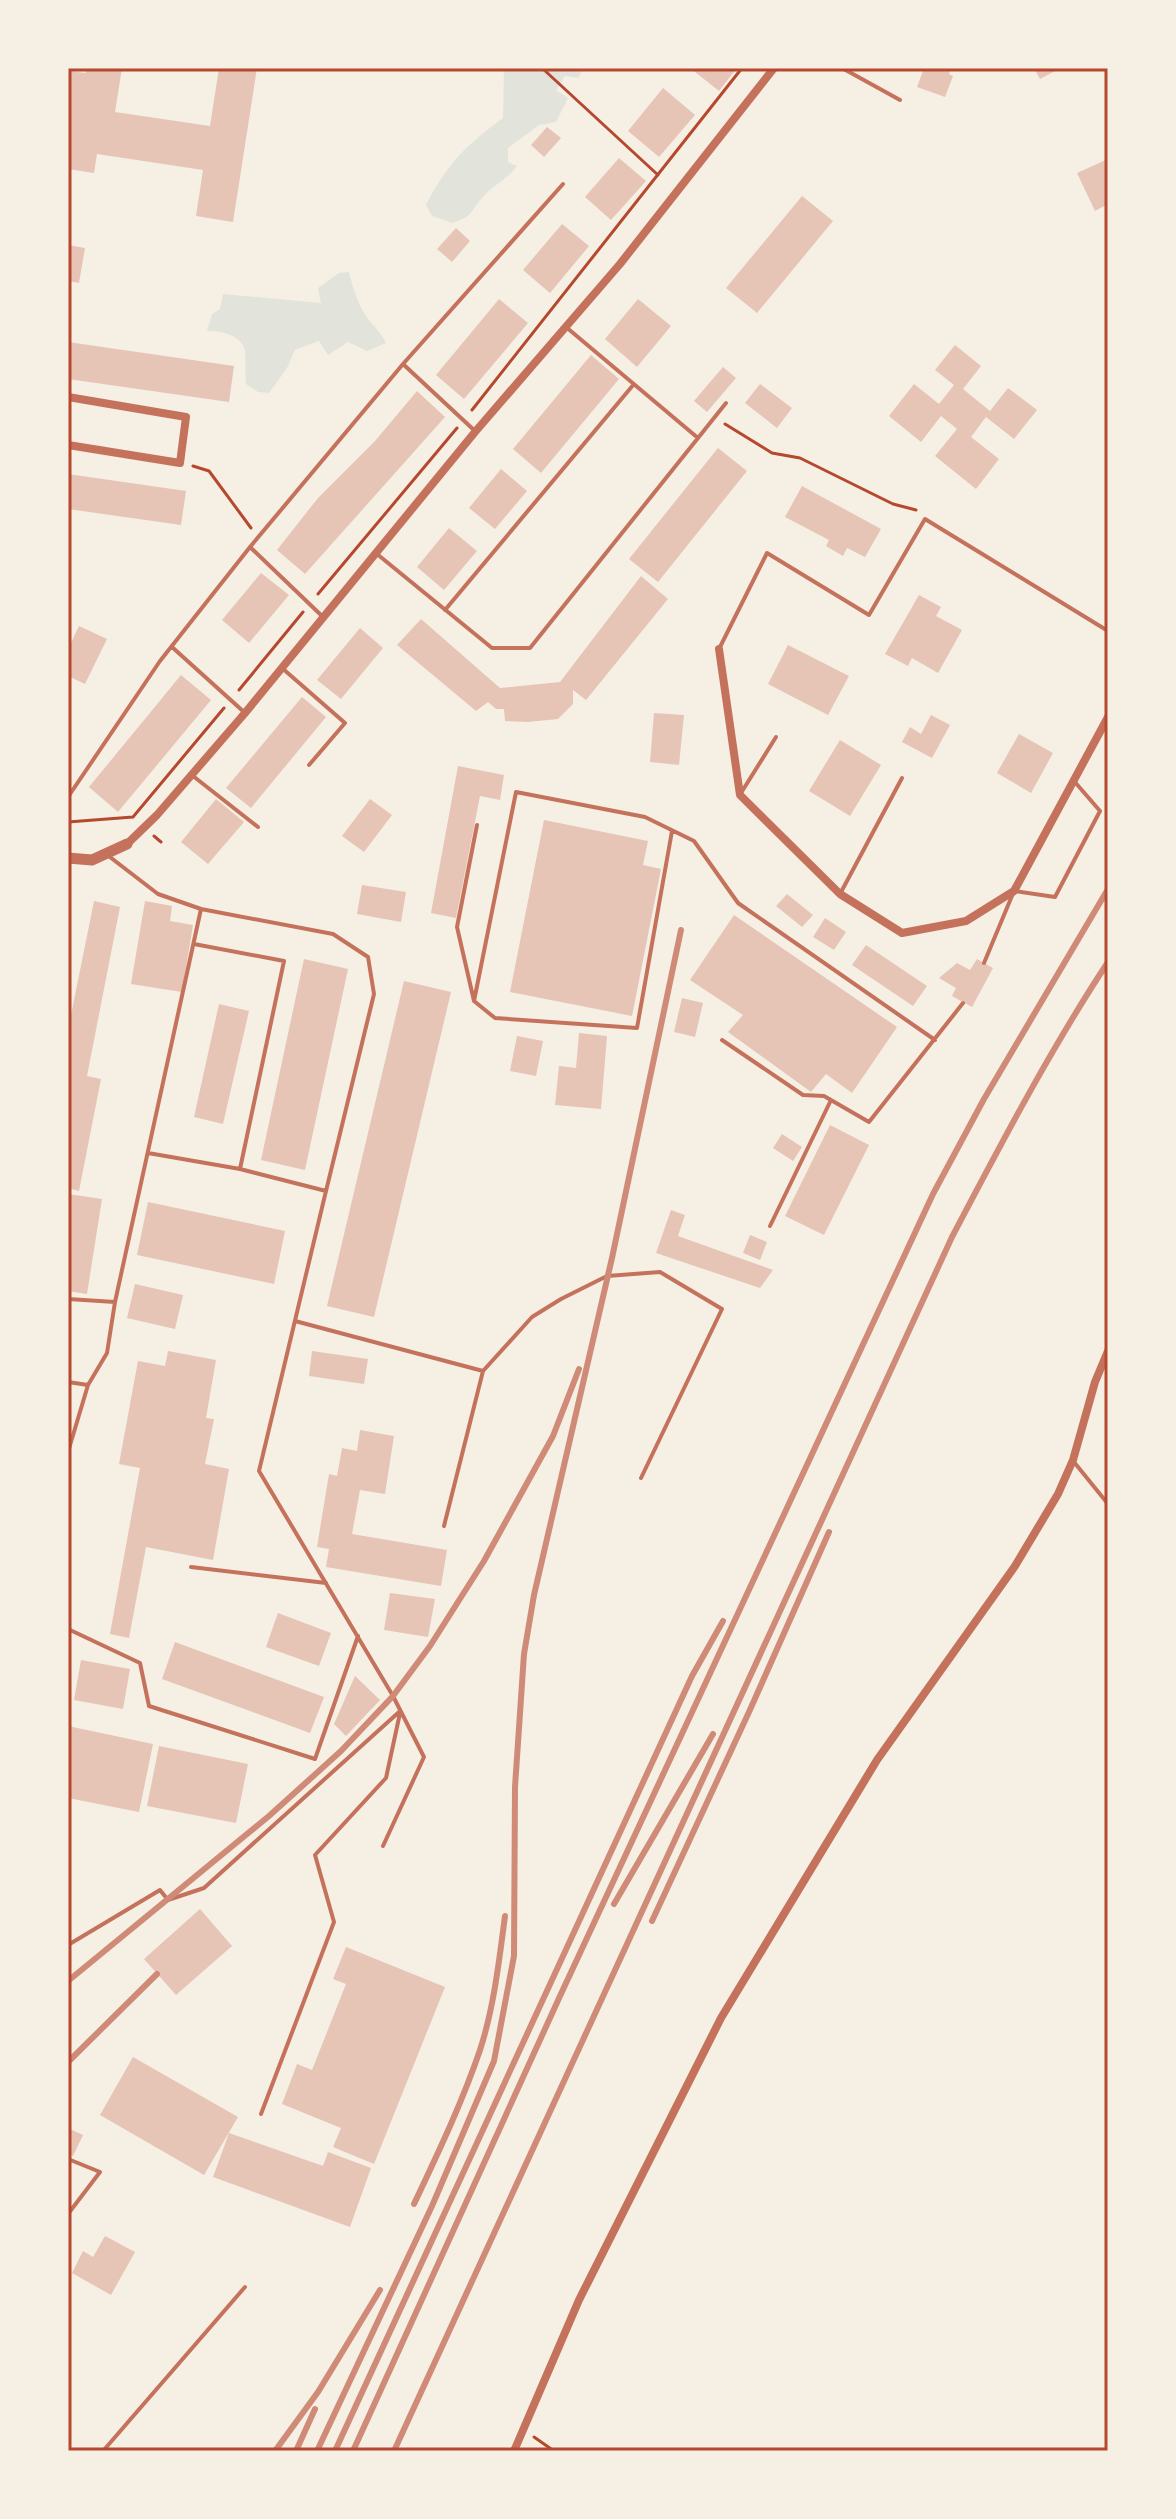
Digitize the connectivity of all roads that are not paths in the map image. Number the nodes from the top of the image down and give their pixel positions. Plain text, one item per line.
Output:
1 (774, 68) edge
2 (842, 68) edge
3 (900, 100) dead end
4 (563, 184) dead end
5 (566, 327) junction
6 (403, 364) junction
7 (634, 384) junction
8 (68, 397) edge
9 (726, 403) dead end
10 (475, 432) junction
11 (698, 438) junction
12 (68, 445) edge
13 (250, 547) junction
14 (377, 554) junction
15 (445, 610) junction
16 (324, 618) junction
17 (1108, 631) edge
18 (172, 647) junction
19 (719, 649) joint
20 (282, 668) junction
21 (245, 713) junction
22 (1108, 717) edge
23 (776, 737) dead end
24 (309, 765) dead end
25 (191, 774) junction
26 (902, 778) dead end
27 (1074, 781) junction
28 (740, 795) junction
29 (68, 797) edge
30 (477, 825) dead end
31 (258, 827) dead end
32 (672, 831) junction
33 (127, 844) joint
34 (105, 854) junction
35 (68, 858) edge
36 (1014, 891) junction
37 (840, 894) junction
38 (201, 909) junction
39 (194, 944) junction
40 (984, 963) dead end
41 (474, 1001) junction
42 (963, 1003) dead end
43 (722, 1040) dead end
44 (935, 1040) junction
45 (831, 1100) junction
46 (148, 1153) junction
47 (240, 1169) junction
48 (326, 1191) junction
49 (770, 1226) dead end
50 (68, 1299) edge
51 (115, 1302) junction
52 (295, 1321) junction
53 (1108, 1351) edge
54 (483, 1371) junction
55 (68, 1382) edge
56 (88, 1385) junction
57 (68, 1452) edge
58 (1073, 1460) junction
59 (641, 1478) dead end
60 (1108, 1504) edge
61 (444, 1526) dead end
62 (191, 1567) dead end
63 (326, 1583) junction
64 (68, 1629) edge
65 (358, 1636) junction
66 (400, 1710) junction
67 (383, 1846) dead end
68 (68, 1945) edge
69 (261, 2114) dead end
70 (68, 2159) edge
71 (68, 2214) edge
72 (245, 2287) dead end
73 (103, 2451) edge
74 (514, 2451) edge

1 - 5 street
2 - 3 lane
4 - 6 lane
5 - 7 lane
5 - 10 street
6 - 10 lane
6 - 13 lane
7 - 11 lane
7 - 15 lane
8 - 12 street
9 - 11 lane
10 - 14 street
11 - 15 lane
13 - 16 lane
13 - 18 lane
14 - 15 lane
14 - 16 street
16 - 20 street
17 - 19 lane
18 - 21 lane
18 - 29 lane
19 - 28 street
20 - 21 street
20 - 24 lane
21 - 25 street
22 - 27 street
23 - 28 lane
25 - 31 lane
25 - 33 street
26 - 37 lane
27 - 36 street
27 - 36 lane
28 - 37 street
30 - 41 lane
32 - 41 lane
32 - 41 lane
32 - 44 lane
33 - 34 street
34 - 35 street
34 - 38 lane
36 - 37 street
36 - 40 lane
38 - 39 lane
38 - 48 lane
39 - 46 lane
39 - 47 lane
42 - 44 lane
43 - 45 lane
44 - 45 lane
45 - 49 lane
46 - 47 lane
46 - 51 lane
47 - 48 lane
48 - 52 lane
50 - 51 lane
51 - 56 lane
52 - 54 lane
52 - 63 lane
53 - 58 street
54 - 59 lane
54 - 61 lane
55 - 56 lane
56 - 57 lane
58 - 60 lane
58 - 74 street
62 - 63 lane
63 - 65 lane
64 - 65 lane
65 - 66 lane
66 - 67 lane
66 - 68 lane
66 - 69 lane
70 - 71 lane
72 - 73 lane

